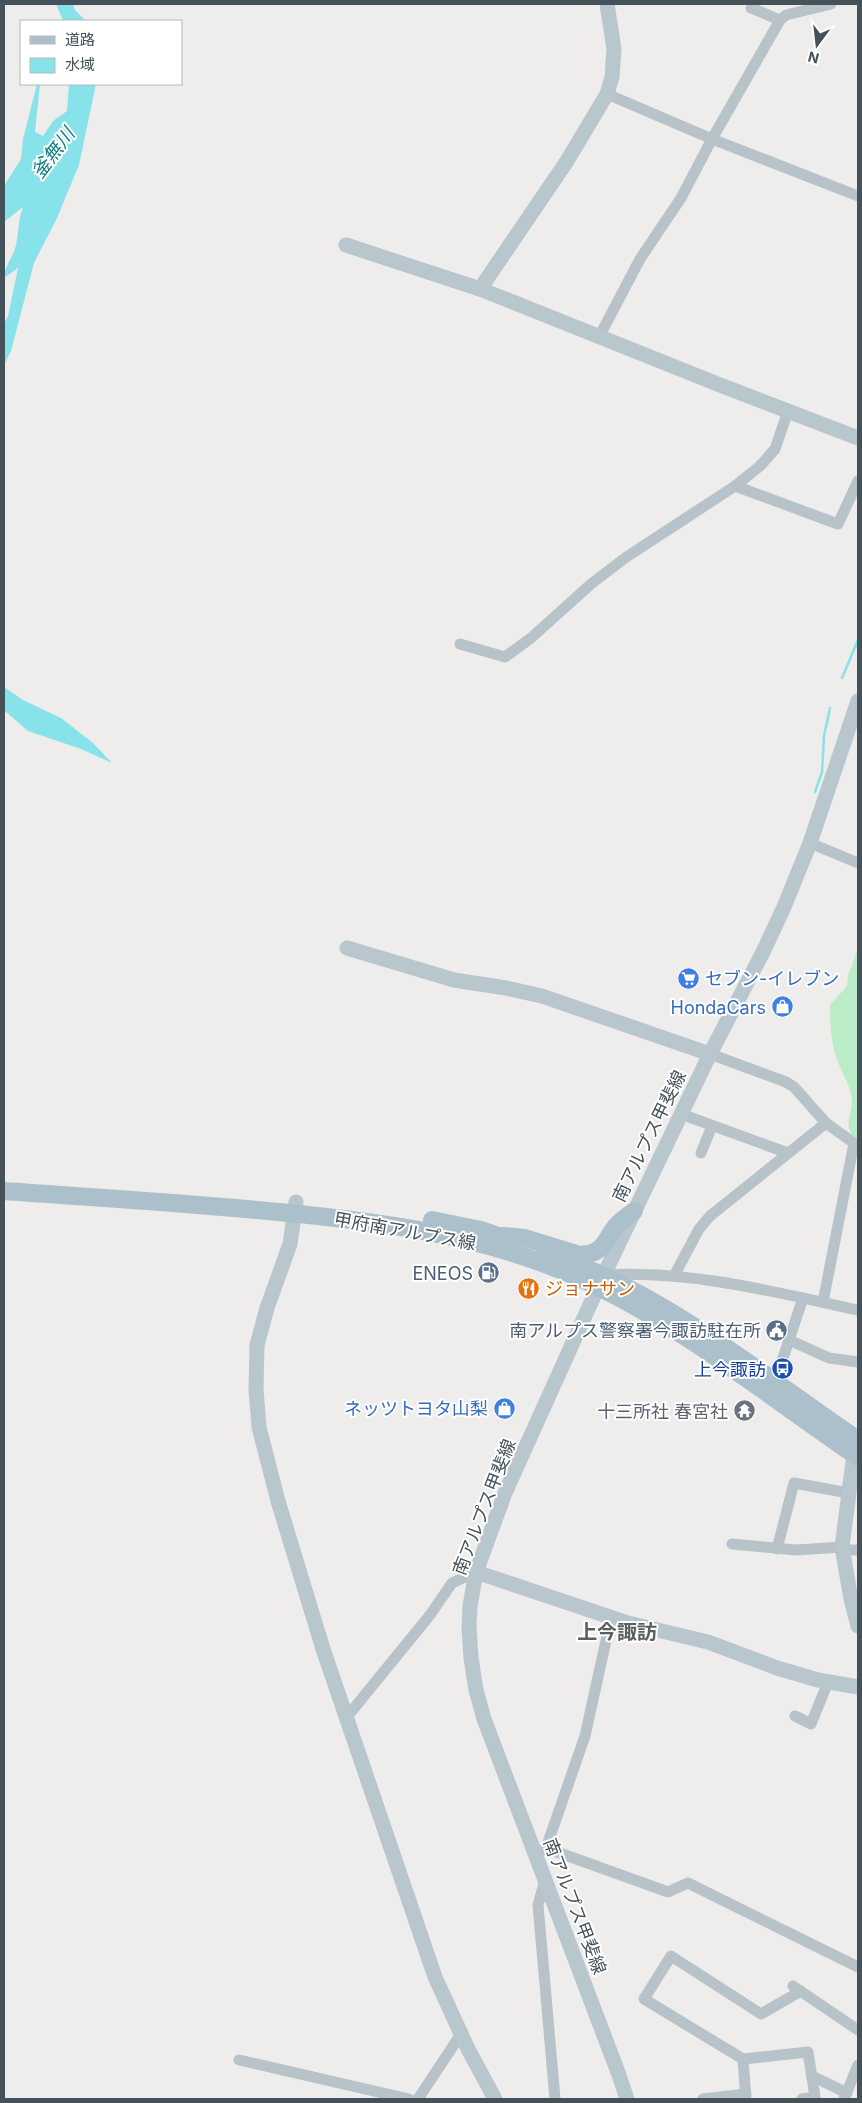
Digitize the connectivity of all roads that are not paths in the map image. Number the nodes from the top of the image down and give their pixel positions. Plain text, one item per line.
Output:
1 (607, 4) edge
2 (754, 4) edge
3 (831, 4) edge
4 (780, 20) junction
5 (607, 94) junction
6 (712, 139) junction
7 (858, 196) edge
8 (346, 245) dead end
9 (480, 289) junction
10 (599, 337) junction
11 (788, 411) junction
12 (858, 438) edge
13 (858, 481) edge
14 (734, 486) junction
15 (460, 644) dead end
16 (858, 701) edge
17 (810, 843) junction
18 (858, 863) edge
19 (347, 948) dead end
20 (710, 1054) junction
21 (681, 1114) junction
22 (826, 1123) junction
23 (712, 1126) junction
24 (856, 1144) edge
25 (701, 1153) dead end
26 (788, 1153) junction
27 (4, 1179) edge
28 (4, 1191) edge
29 (231, 1202) junction
30 (295, 1207) junction
31 (634, 1211) junction
32 (494, 1234) junction
33 (674, 1276) junction
34 (601, 1281) junction
35 (803, 1298) junction
36 (823, 1302) junction
37 (858, 1310) edge
38 (789, 1340) junction
39 (782, 1361) dead end
40 (858, 1362) edge
41 (857, 1444) edge
42 (849, 1493) junction
43 (732, 1544) dead end
44 (777, 1549) junction
45 (842, 1549) junction
46 (858, 1550) edge
47 (476, 1572) junction
48 (611, 1618) junction
49 (858, 1626) edge
50 (828, 1682) junction
51 (858, 1687) edge
52 (794, 1716) dead end
53 (346, 1718) junction
54 (541, 1851) junction
55 (545, 1880) junction
56 (858, 1967) edge
57 (858, 2030) edge
58 (461, 2034) junction
59 (743, 2059) junction
60 (240, 2060) dead end
61 (858, 2065) edge
62 (812, 2076) junction
63 (845, 2096) edge
64 (746, 2097) edge
65 (409, 2099) edge
66 (418, 2099) edge
67 (495, 2099) edge
68 (555, 2099) edge
69 (627, 2099) edge
70 (704, 2099) edge
71 (802, 2099) edge

1 - 5 street
2 - 4 street
3 - 4 street
4 - 6 street
5 - 6 street
5 - 9 street
6 - 7 street
6 - 10 street
8 - 9 street
9 - 10 street
10 - 11 street
11 - 12 street
11 - 14 street
13 - 14 street
14 - 15 street
16 - 17 street, 南アルプス甲斐線
17 - 18 street
17 - 20 street, 南アルプス甲斐線
19 - 20 street
20 - 21 street, 南アルプス甲斐線
20 - 22 street
21 - 23 street
21 - 31 street, 南アルプス甲斐線
22 - 24 street
22 - 26 street
23 - 25 street
23 - 26 street
24 - 36 street
26 - 33 street
27 - 29 main road, 甲府南アルプス線
28 - 29 main road, 甲府南アルプス線
29 - 30 main road, 甲府南アルプス線
30 - 32 main road, 甲府南アルプス線
30 - 34 main road, 甲府南アルプス線
30 - 53 street
31 - 32 main road
31 - 34 street, 南アルプス甲斐線
32 - 34 main road, 甲府南アルプス線
33 - 34 street
33 - 35 street
34 - 41 main road, 甲府南アルプス線
34 - 47 street, 南アルプス甲斐線
35 - 36 street
35 - 38 street
36 - 37 street
38 - 39 street
38 - 40 street
41 - 42 street
42 - 44 street
42 - 45 street
43 - 44 street
44 - 45 street
45 - 46 street
45 - 49 street
47 - 48 street
47 - 53 street
47 - 54 street, 南アルプス甲斐線
48 - 50 street
48 - 54 street
50 - 51 street
50 - 52 street
53 - 58 street
54 - 55 street, 南アルプス甲斐線
54 - 56 street
55 - 68 street
55 - 69 street, 南アルプス甲斐線
57 - 59 street
58 - 66 street
58 - 67 street
59 - 62 street
59 - 64 street
60 - 65 street
61 - 63 street
62 - 63 street
62 - 71 street
64 - 70 street

